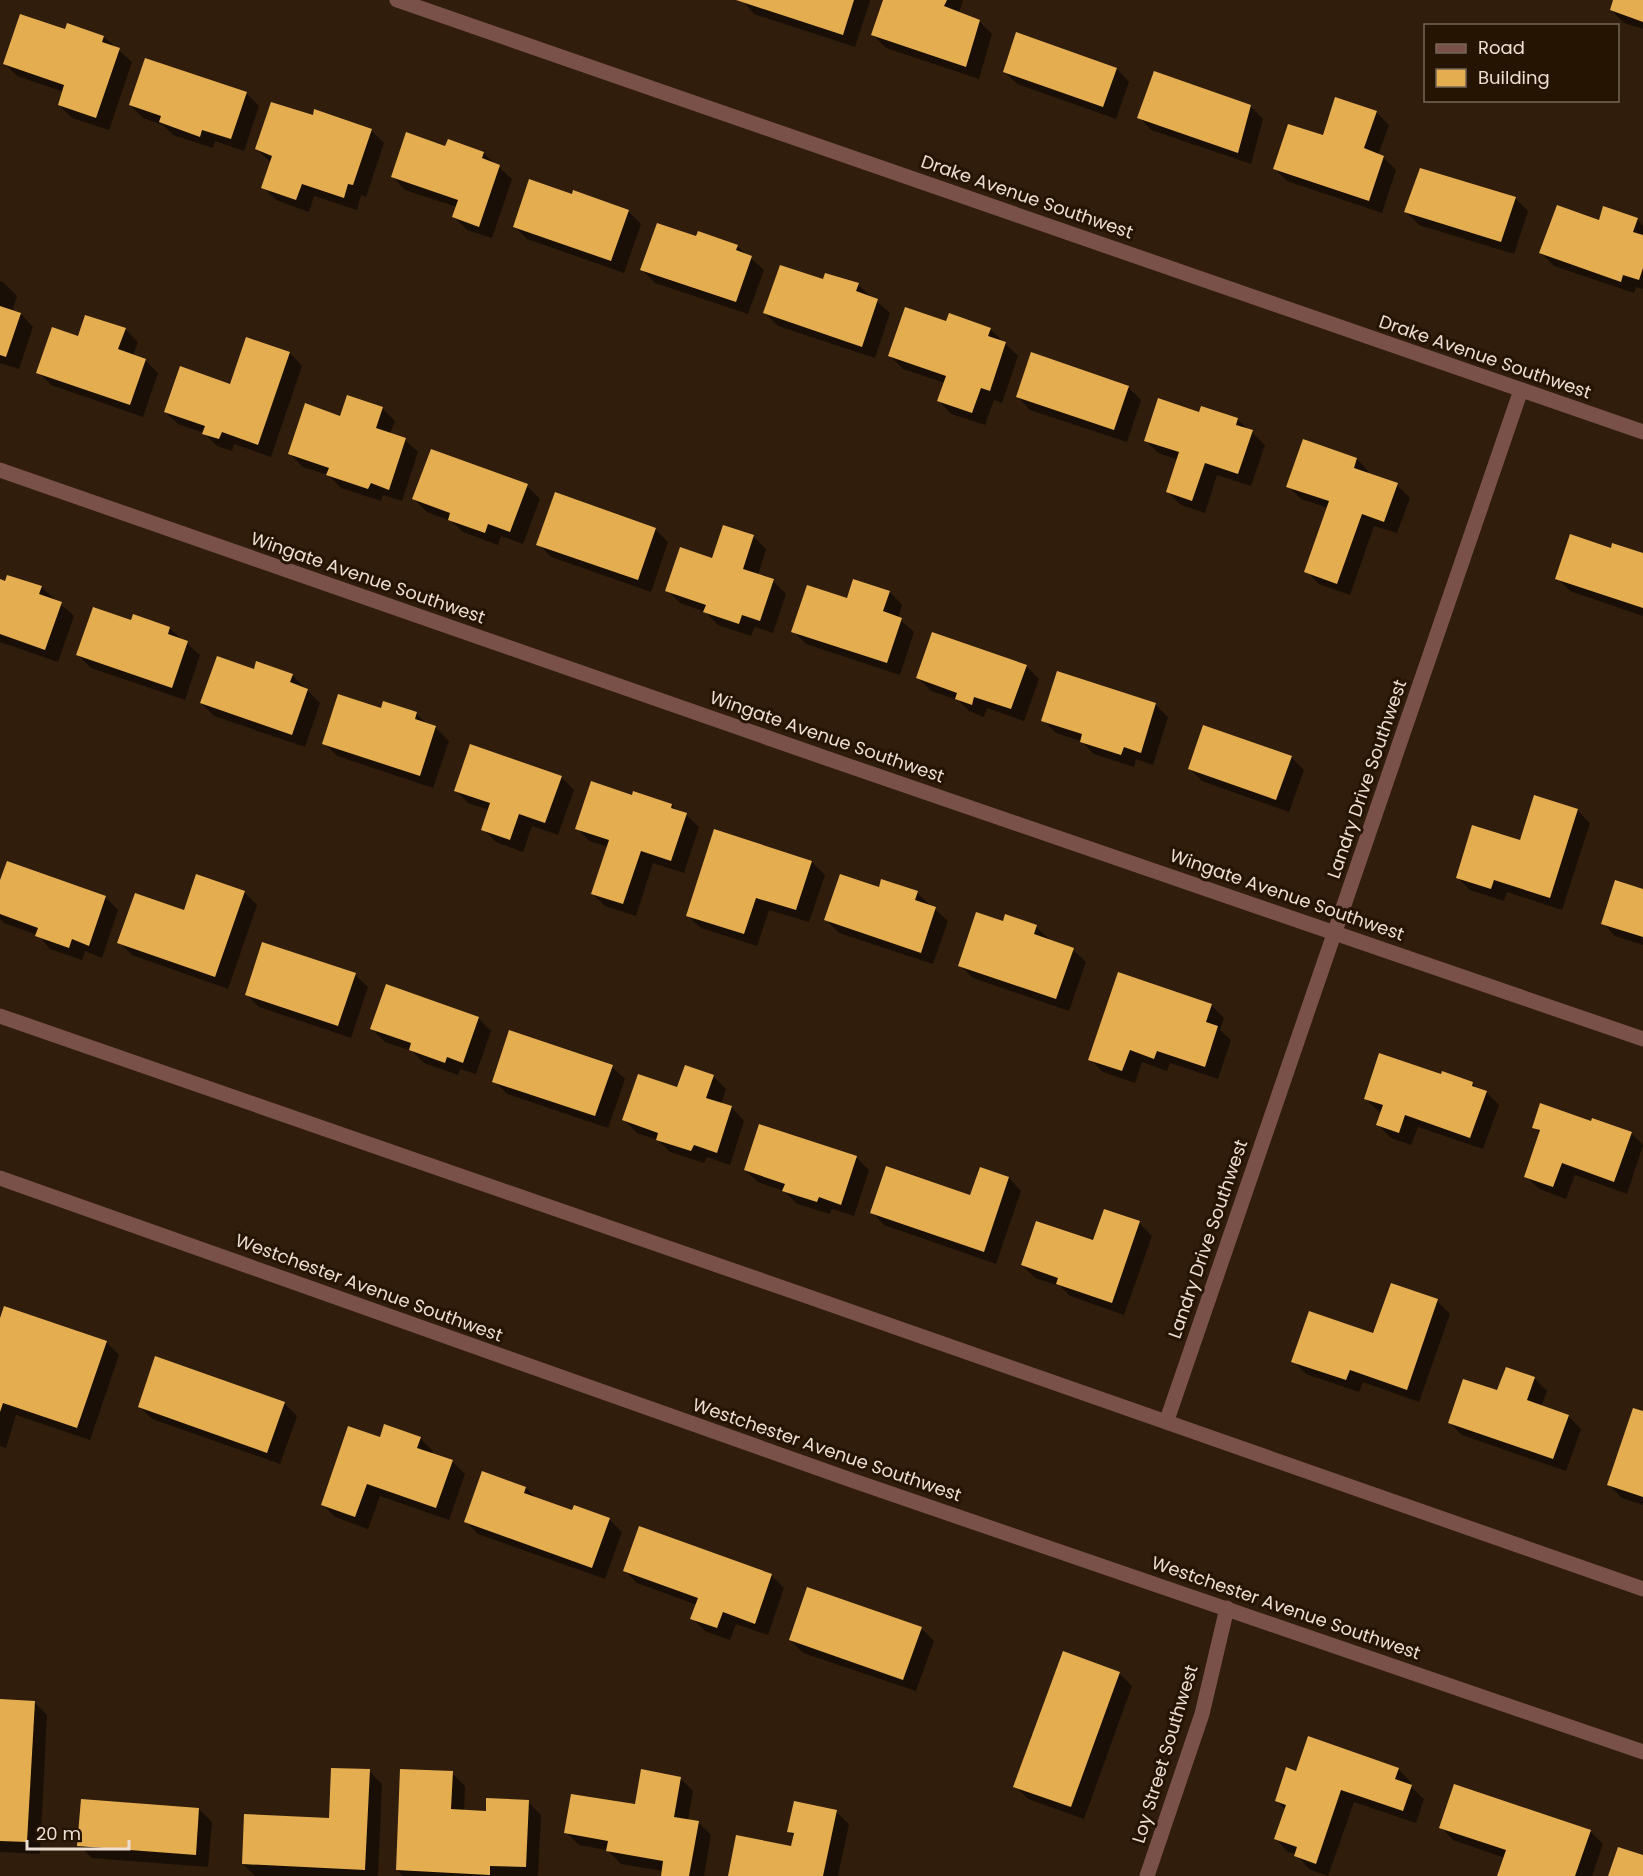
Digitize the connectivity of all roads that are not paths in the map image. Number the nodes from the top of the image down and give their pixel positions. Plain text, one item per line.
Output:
1 (397, 0) edge
2 (1521, 390) junction
3 (1643, 432) edge
4 (0, 470) edge
5 (1335, 932) junction
6 (0, 1016) edge
7 (1643, 1039) edge
8 (0, 1178) edge
9 (1167, 1420) junction
10 (1643, 1589) edge
11 (1227, 1608) junction
12 (1643, 1752) edge
13 (1147, 1876) edge

1 - 2 street, Drake Avenue Southwest
2 - 3 street, Drake Avenue Southwest
2 - 5 street, Landry Drive Southwest
4 - 5 street, Wingate Avenue Southwest
5 - 7 street, Wingate Avenue Southwest
5 - 9 street, Landry Drive Southwest
6 - 9 street
8 - 11 street, Westchester Avenue Southwest
9 - 10 street
11 - 12 street, Westchester Avenue Southwest
11 - 13 street, Loy Street Southwest

